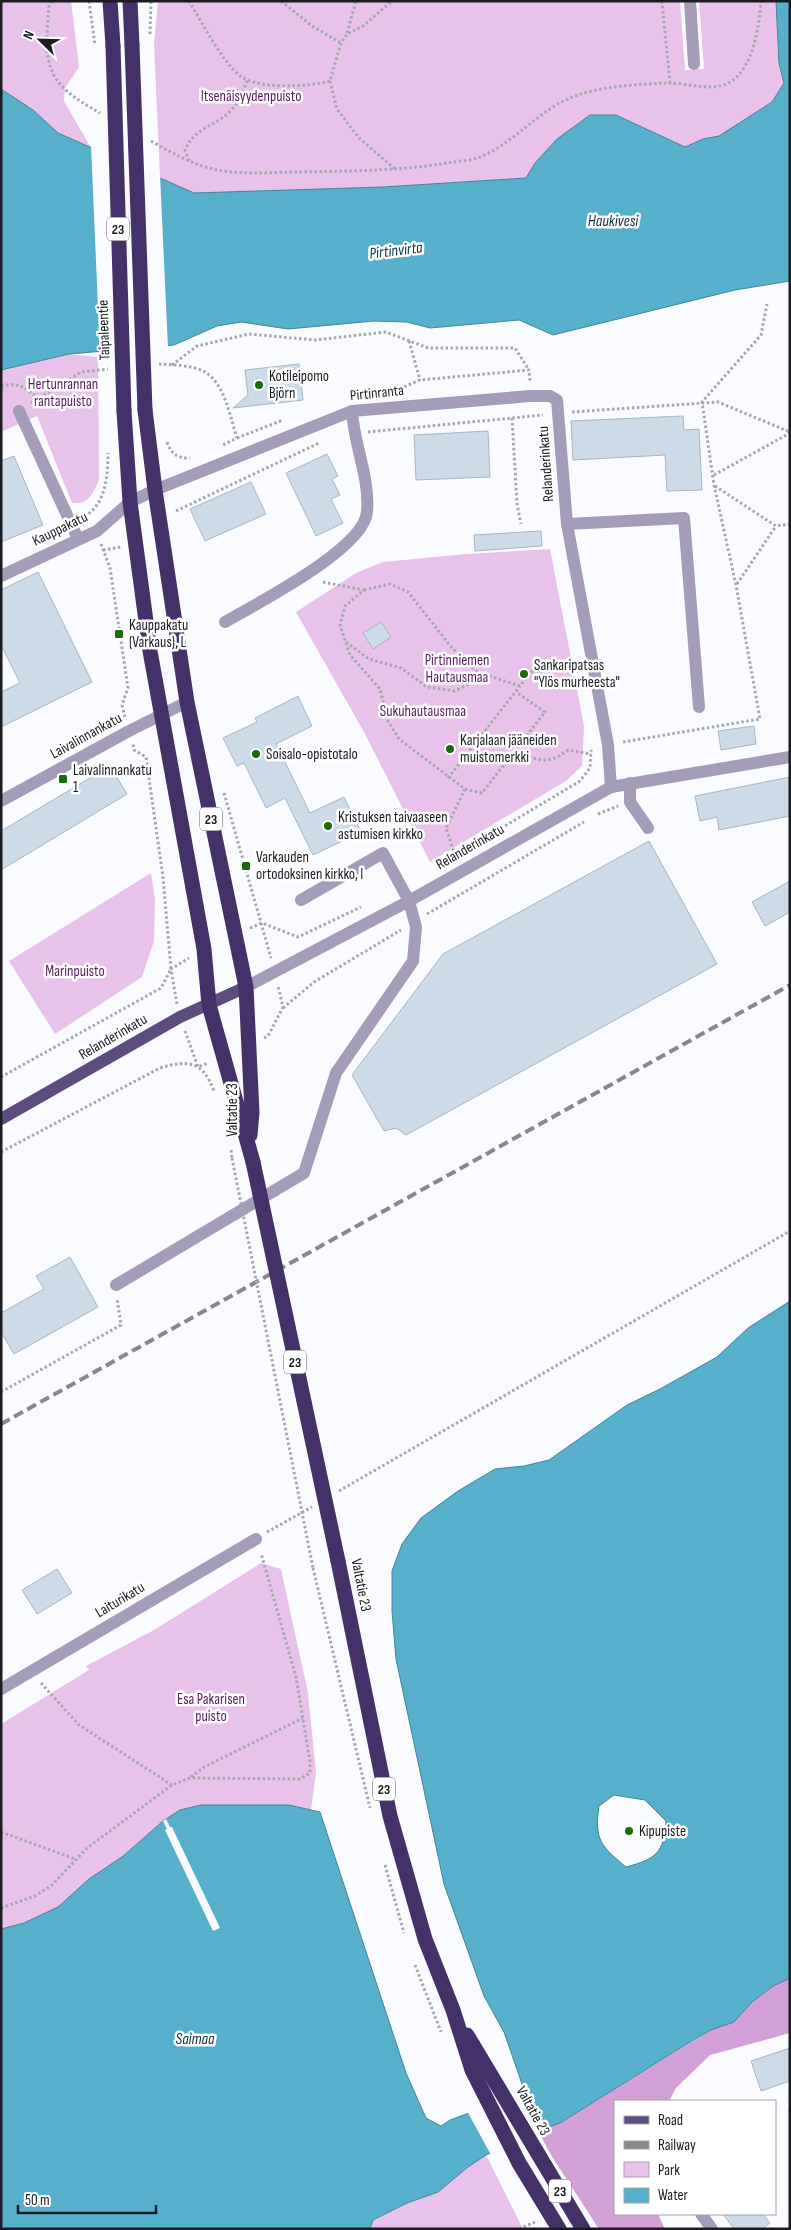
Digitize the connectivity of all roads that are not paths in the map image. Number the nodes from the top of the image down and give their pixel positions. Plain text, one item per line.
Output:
1 (110, 1) edge
2 (130, 1) edge
3 (690, 1) edge
4 (694, 64) dead end
5 (553, 409) joint
6 (19, 411) dead end
7 (352, 411) junction
8 (155, 490) junction
9 (130, 502) junction
10 (567, 524) junction
11 (78, 540) junction
12 (1, 576) edge
13 (225, 622) dead end
14 (187, 702) junction
15 (699, 707) dead end
16 (160, 716) junction
17 (790, 757) edge
18 (630, 783) junction
19 (611, 787) junction
20 (1, 801) edge
21 (648, 828) dead end
22 (301, 900) dead end
23 (409, 901) junction
24 (246, 987) junction
25 (209, 1005) junction
26 (1, 1119) edge
27 (250, 1146) junction
28 (116, 1286) road end
29 (256, 1539) road end
30 (1, 1689) edge
31 (452, 2010) junction
32 (702, 2215) edge
33 (559, 2229) edge
34 (583, 2229) edge
35 (712, 2229) edge

1 - 9 highway, Taipaleentie / 23, bridge
2 - 8 highway, 23, bridge
3 - 4 street
5 - 7 street, Pirtinranta
5 - 10 street, Relanderinkatu
6 - 11 street
7 - 8 street, Pirtinranta
7 - 13 street
8 - 9 street, Kauppakatu
8 - 14 highway, 23
9 - 11 street, Kauppakatu
9 - 16 highway, Taipaleentie / 23
10 - 15 street
10 - 19 street, Relanderinkatu
11 - 12 street, Kauppakatu
14 - 16 street, Laivalinnankatu
14 - 24 highway, 23
16 - 20 street, Laivalinnankatu
16 - 25 highway, 23
17 - 18 street
18 - 19 street
18 - 21 street
19 - 23 street, Relanderinkatu
22 - 23 street
23 - 24 street, Relanderinkatu
23 - 28 street
24 - 25 main road, Relanderinkatu
24 - 27 highway, Valtatie 23 / 23
25 - 26 main road, Relanderinkatu
25 - 27 highway, Valtatie 23 / 23
27 - 31 highway, Valtatie 23 / 23, bridge
29 - 30 street, Laiturikatu
31 - 33 highway, Valtatie 23 / 23
31 - 34 highway, Valtatie 23 / 23
32 - 35 street

